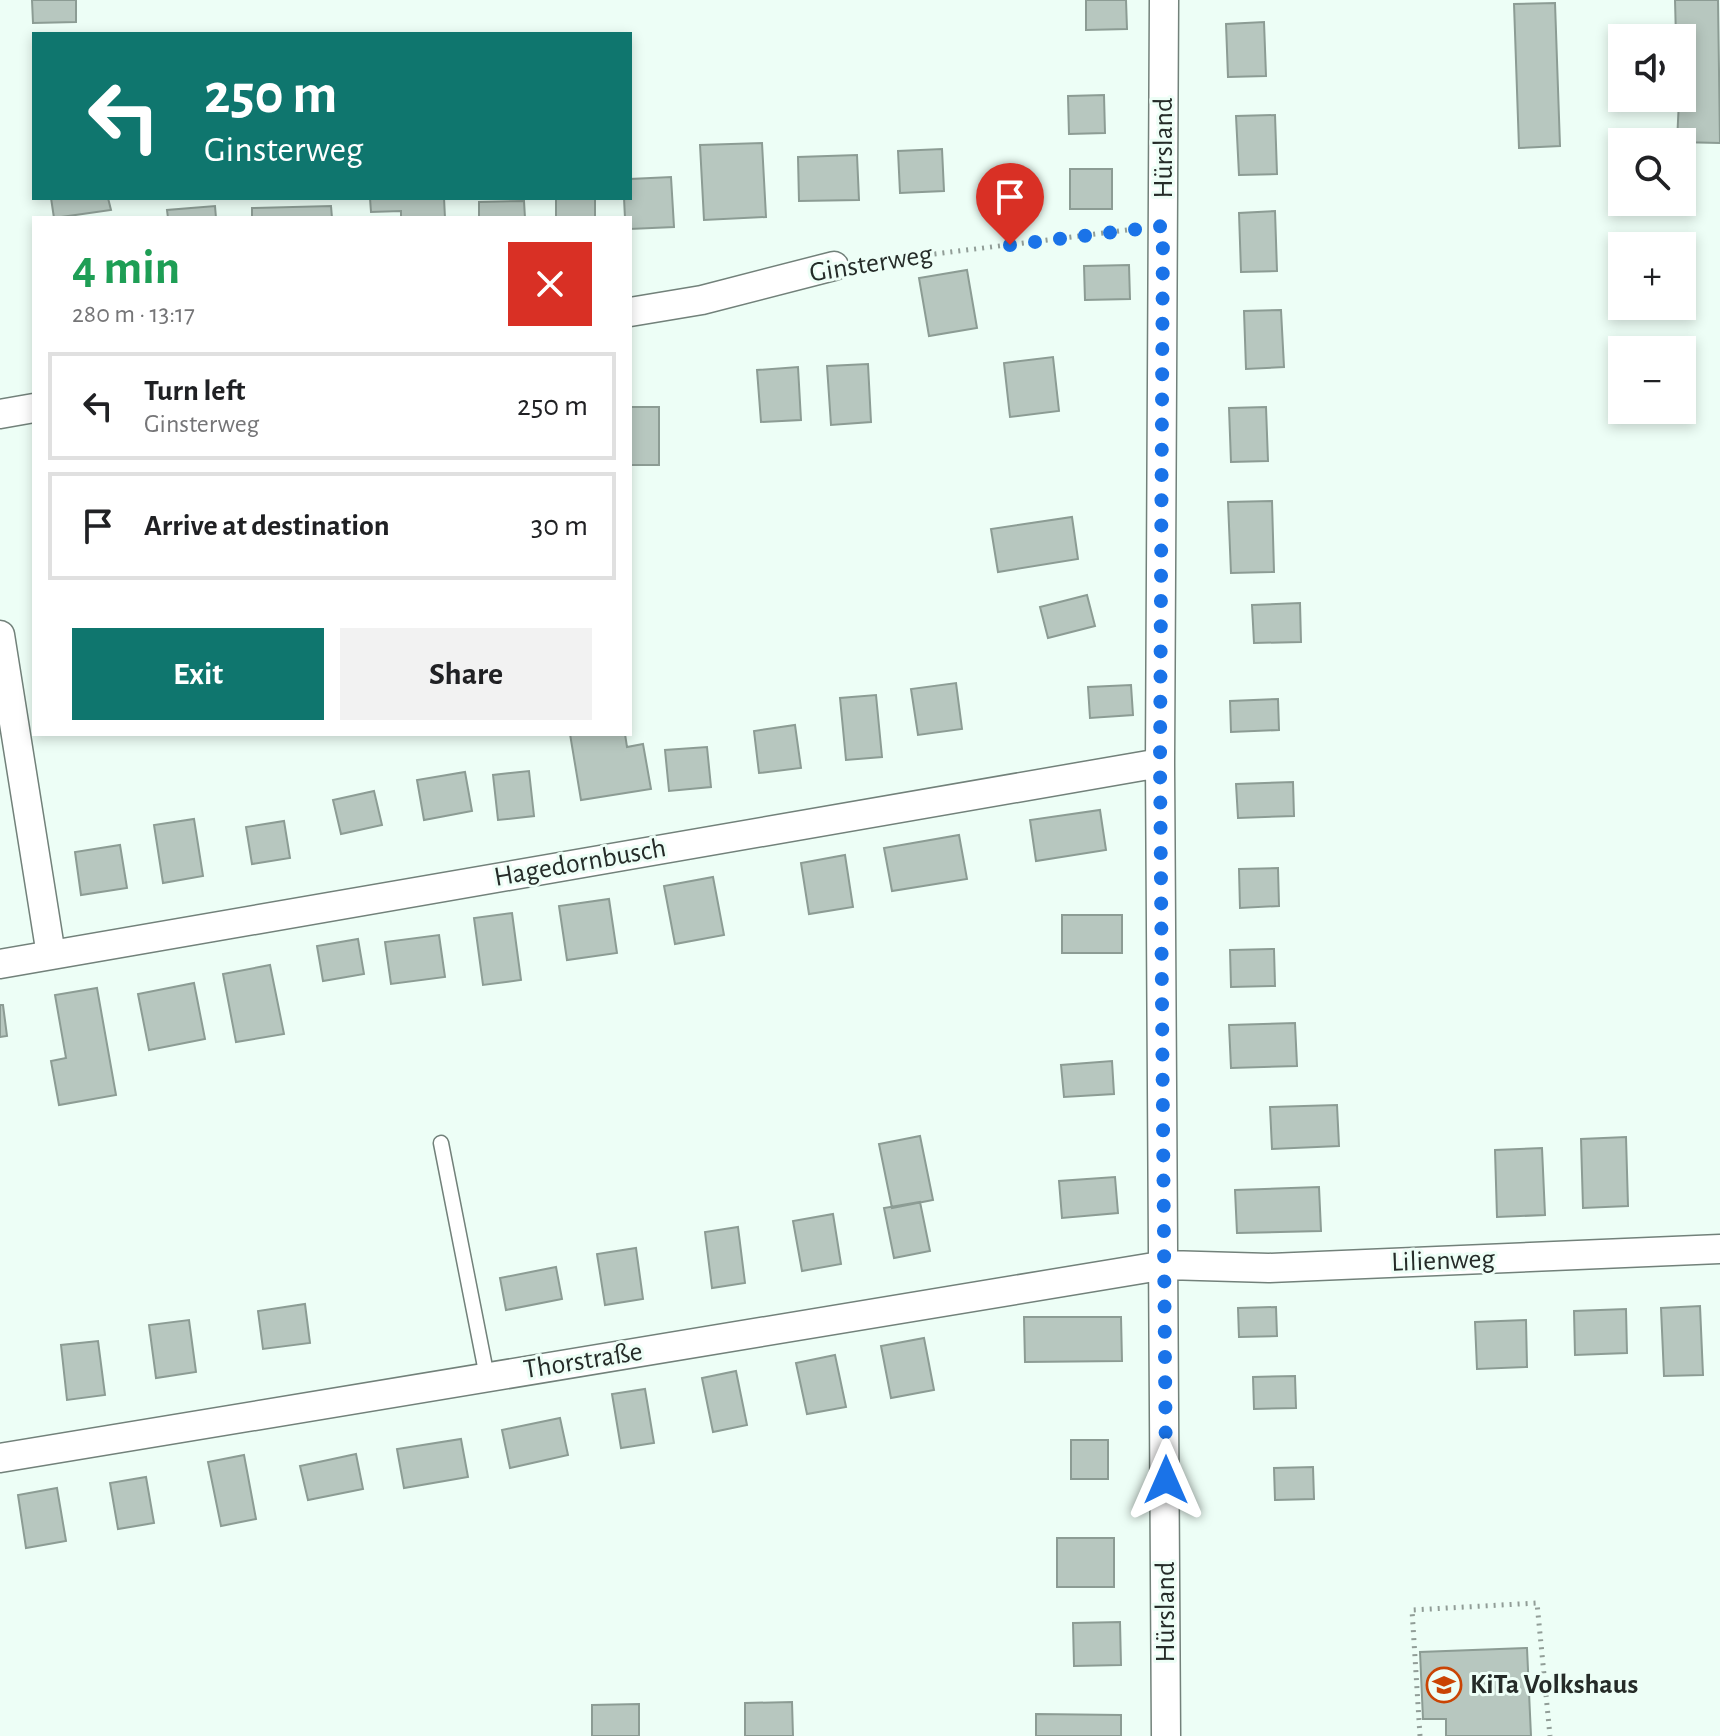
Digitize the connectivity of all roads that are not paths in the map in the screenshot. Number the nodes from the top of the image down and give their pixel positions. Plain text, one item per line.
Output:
1 (1164, 0) edge
2 (834, 266) road end
3 (632, 312) edge
4 (32, 408) edge
5 (0, 414) edge
6 (0, 635) edge
7 (1160, 763) junction
8 (51, 955) junction
9 (0, 964) edge
10 (441, 1143) dead end
11 (1720, 1249) edge
12 (1166, 1265) junction
13 (487, 1377) junction
14 (0, 1458) edge
15 (1166, 1736) edge

1 - 7 street, Hürsland
2 - 3 street, Ginsterweg
4 - 5 street
6 - 8 street
7 - 8 street, Hagedornbusch
7 - 12 street, Hürsland
8 - 9 street, Hagedornbusch
10 - 13 lane
11 - 12 street, Lilienweg
12 - 13 street, Thorstraße
12 - 15 street, Hürsland
13 - 14 street, Thorstraße

